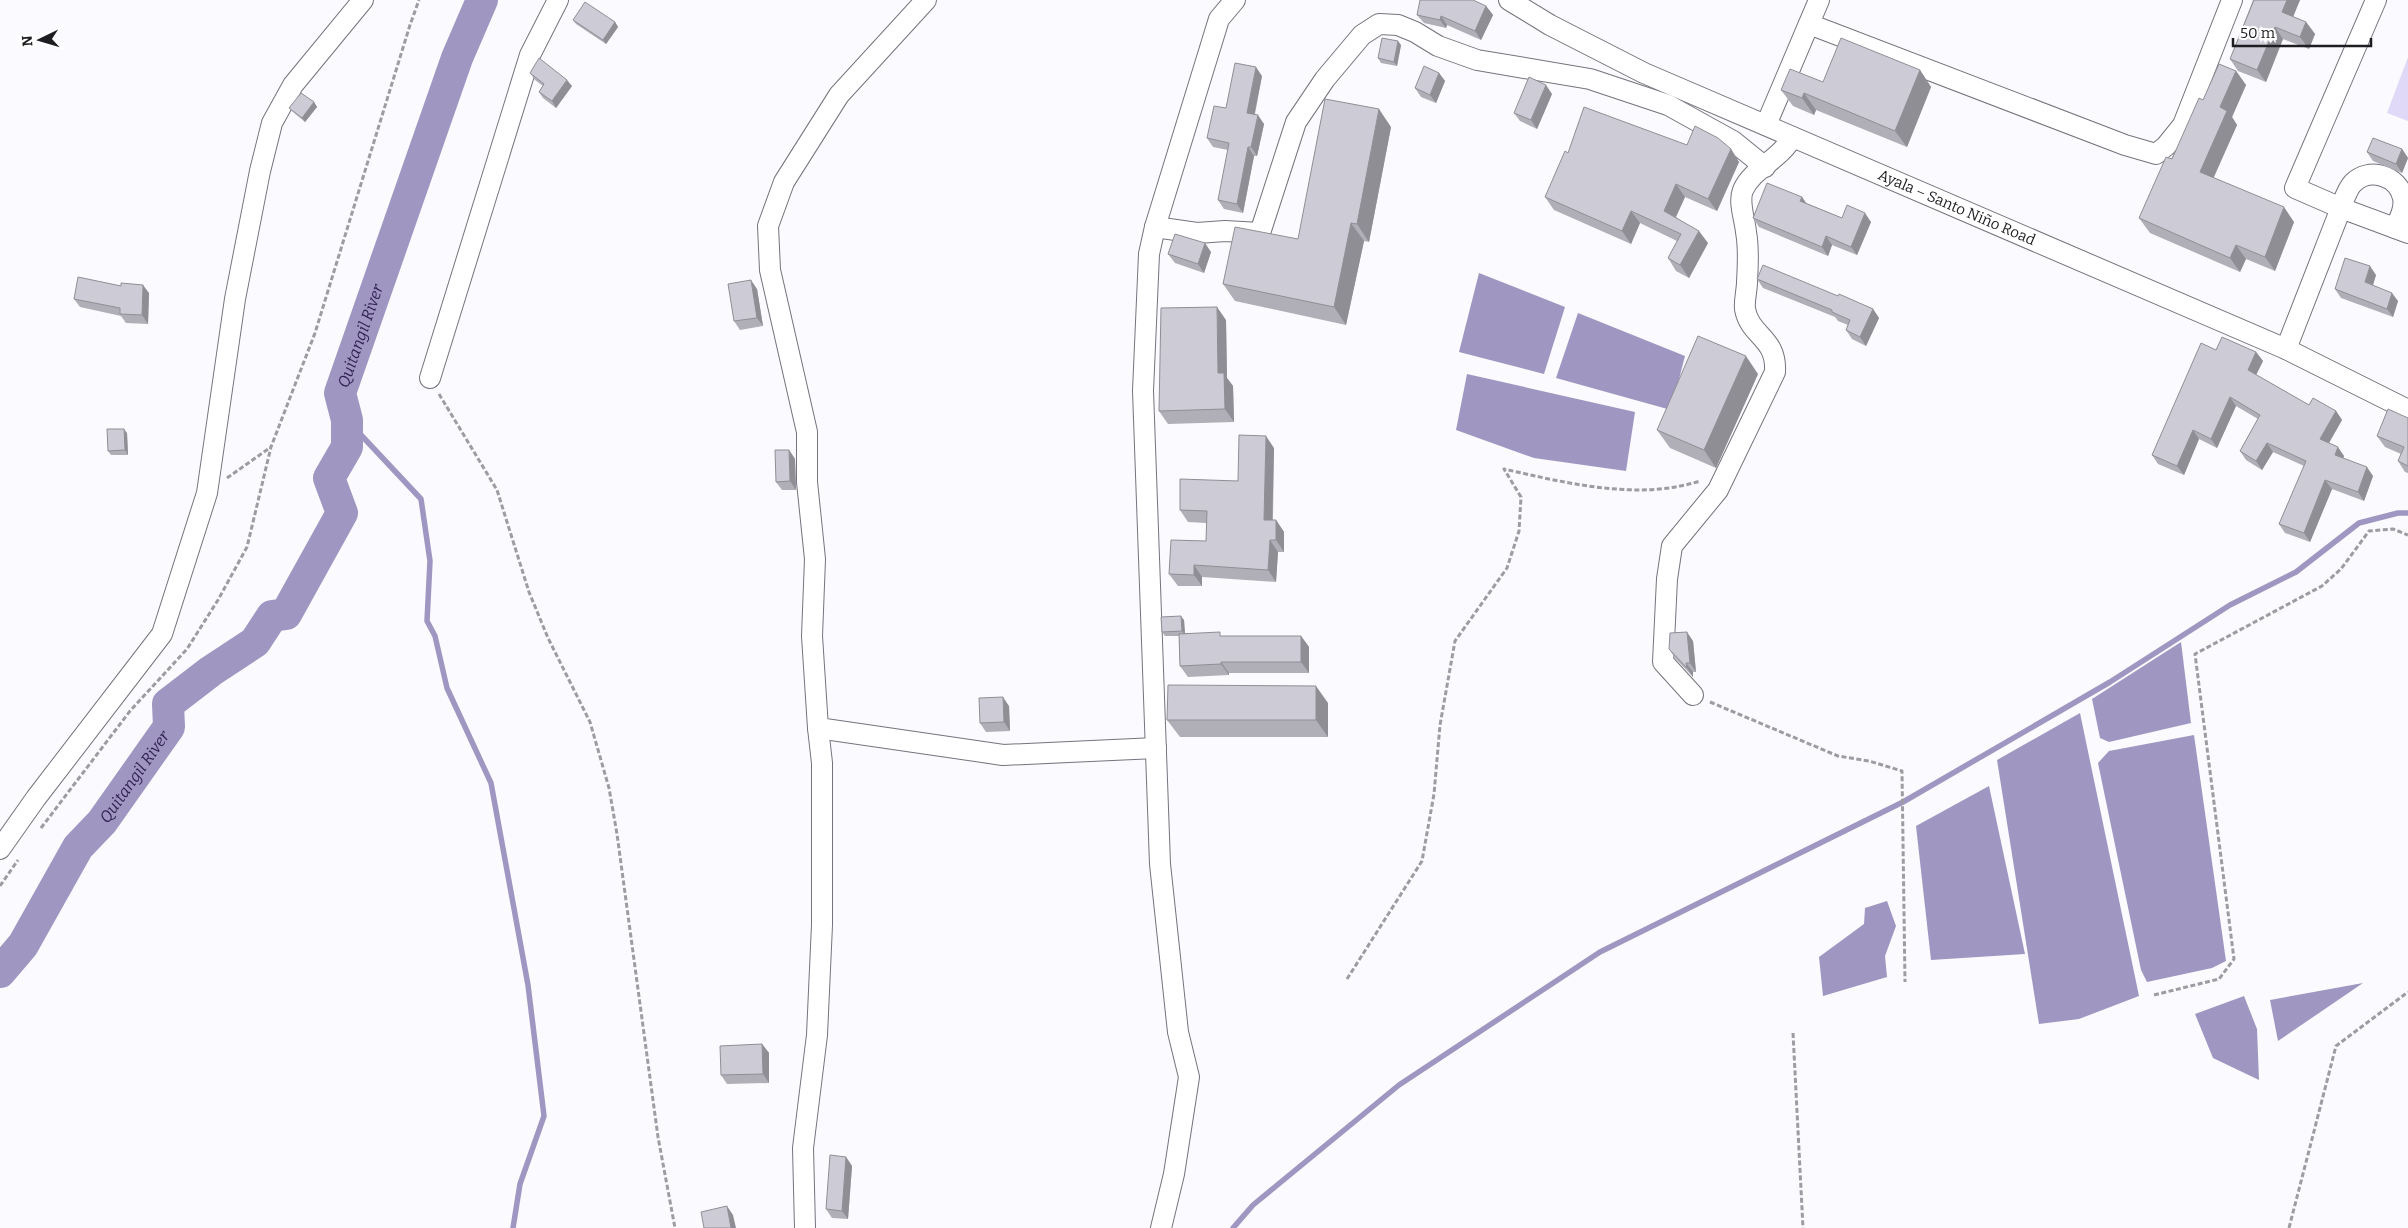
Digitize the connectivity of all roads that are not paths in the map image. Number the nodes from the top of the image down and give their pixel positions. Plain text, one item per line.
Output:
1 (363, 0) edge
2 (558, 0) edge
3 (926, 0) edge
4 (1235, 0) edge
5 (1508, 0) edge
6 (1818, 0) edge
7 (2232, 0) edge
8 (2376, 0) edge
9 (1809, 24) junction
10 (1766, 125) junction
11 (1792, 137) junction
12 (1764, 167) junction
13 (2341, 208) junction
14 (1154, 227) junction
15 (2402, 230) edge
16 (2286, 349) junction
17 (430, 378) road end
18 (2408, 410) edge
19 (1693, 695) road end
20 (818, 728) junction
21 (1156, 748) junction
22 (0, 849) edge
23 (805, 1228) edge
24 (1161, 1228) edge

1 - 22 street
2 - 17 street
3 - 20 street
4 - 14 street
5 - 10 street, Ayala – Santo Niño Road
6 - 9 street
7 - 9 street
8 - 13 street
9 - 10 street
10 - 11 street, Ayala – Santo Niño Road
11 - 12 street
11 - 16 street, Ayala – Santo Niño Road
12 - 14 street
12 - 19 street
13 - 15 street
13 - 15 street
13 - 16 street
14 - 21 street
16 - 18 street, Ayala – Santo Niño Road
20 - 21 street
20 - 23 street
21 - 24 street

